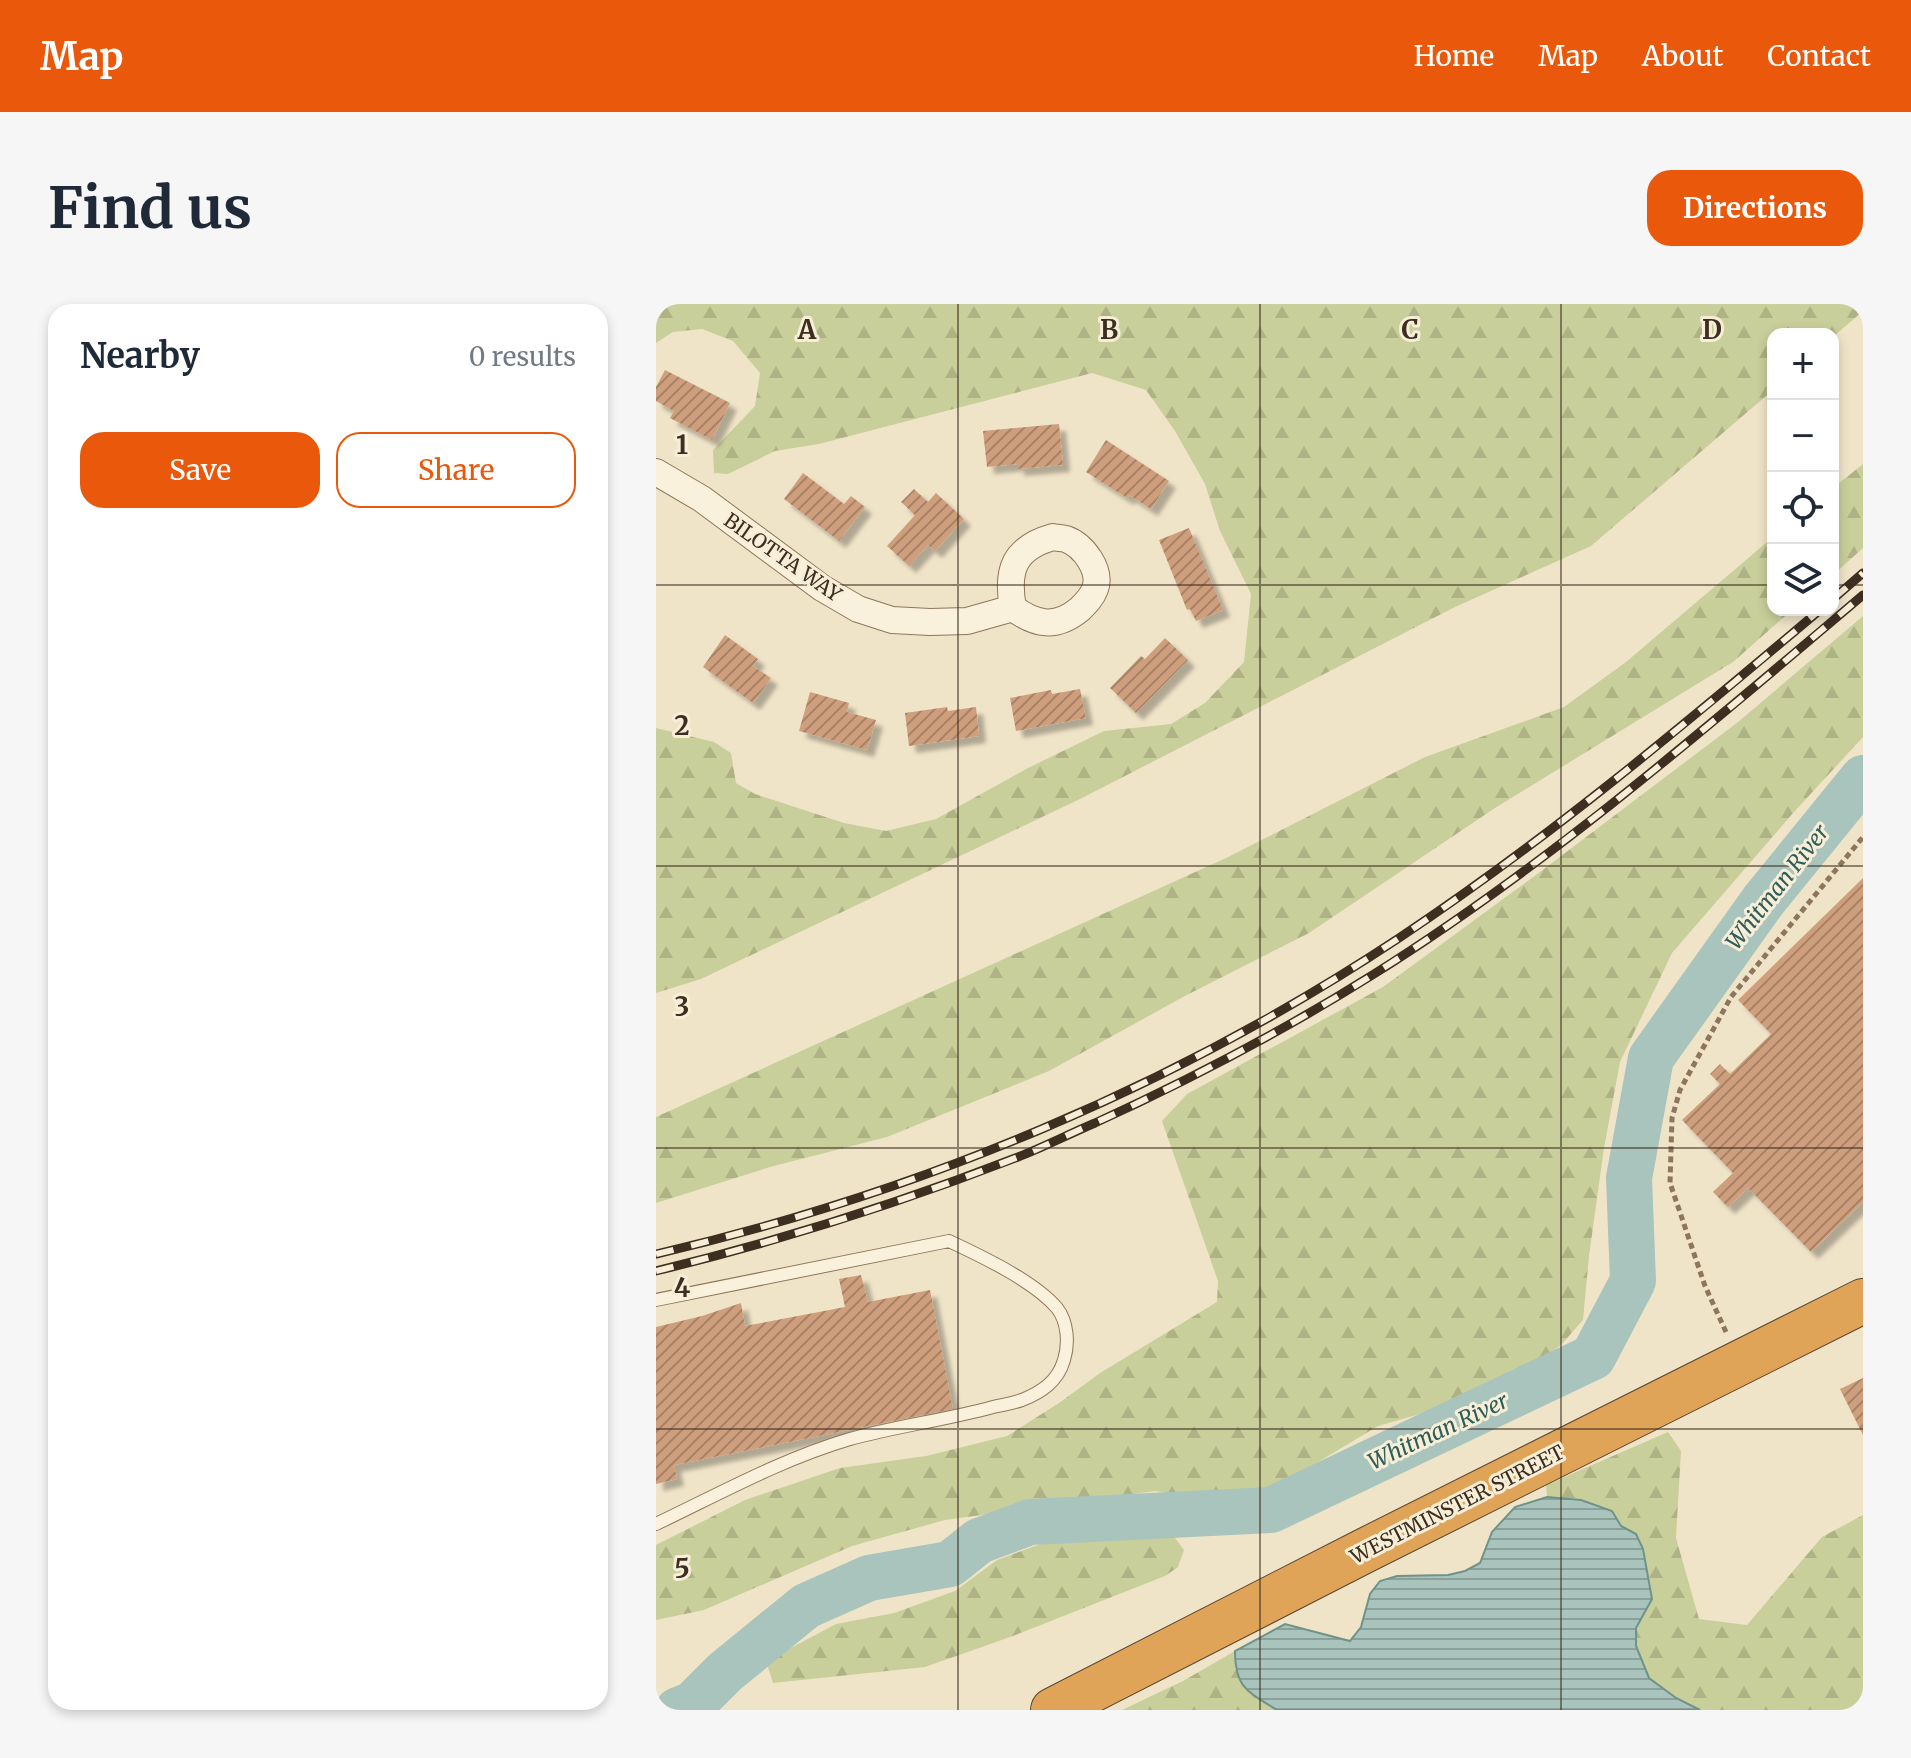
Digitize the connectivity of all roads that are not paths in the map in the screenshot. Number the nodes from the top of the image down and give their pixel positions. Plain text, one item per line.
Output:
1 (656, 472) edge
2 (1013, 608) dead end
3 (656, 1300) edge
4 (1863, 1301) edge
5 (656, 1524) edge
6 (1053, 1710) edge

1 - 2 street, BILOTTA WAY
3 - 5 lane
4 - 6 highway, WESTMINSTER STREET

